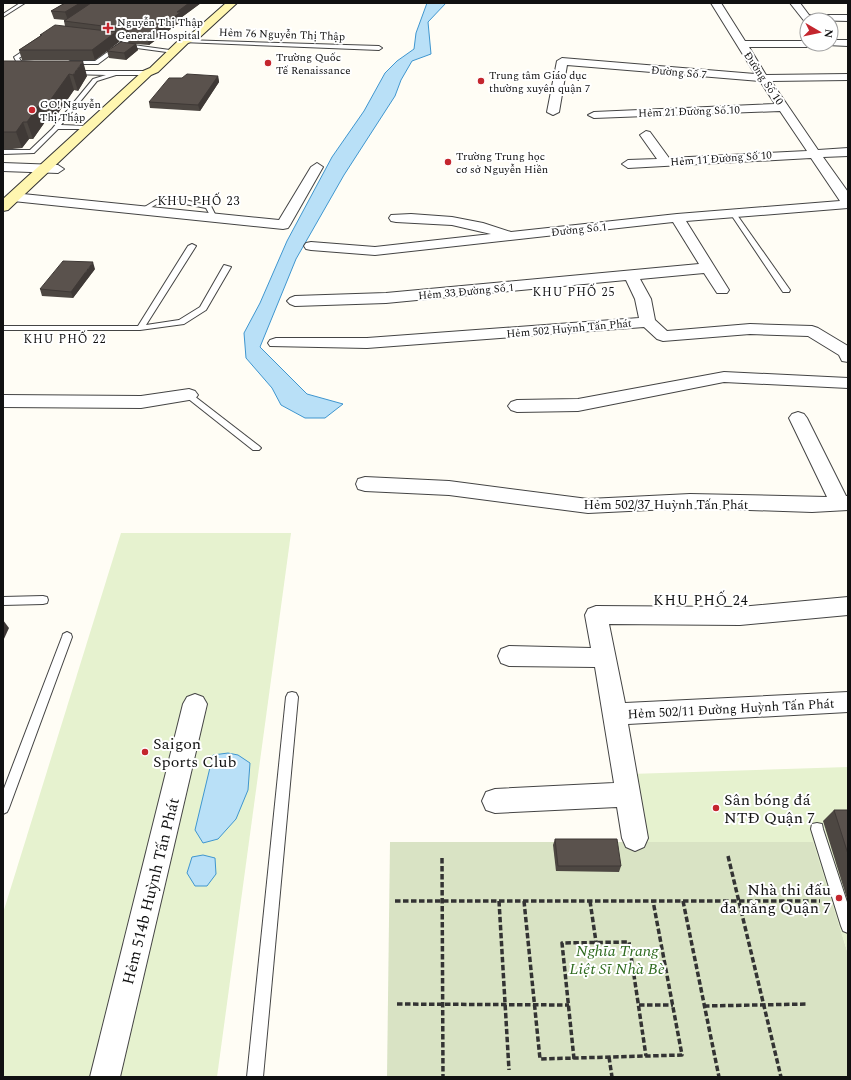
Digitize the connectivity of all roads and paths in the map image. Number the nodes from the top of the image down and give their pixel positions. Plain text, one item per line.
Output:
1 (23, 3) edge
2 (220, 3) edge
3 (232, 3) edge
4 (352, 3) edge
5 (359, 3) edge
6 (716, 3) edge
7 (794, 3) edge
8 (801, 12) edge
9 (3, 16) edge
10 (844, 18) edge
11 (848, 27) edge
12 (102, 37) edge
13 (184, 41) junction
14 (742, 44) junction
15 (799, 44) edge
16 (36, 45) edge
17 (121, 45) junction
18 (379, 48) dead end
19 (174, 51) junction
20 (42, 63) edge
21 (65, 63) edge
22 (151, 71) junction
23 (63, 73) edge
24 (116, 73) junction
25 (848, 77) edge
26 (763, 78) junction
27 (784, 107) junction
28 (554, 112) dead end
29 (594, 115) dead end
30 (56, 127) junction
31 (87, 128) junction
32 (646, 135) dead end
33 (746, 146) dead end
34 (672, 149) dead end
35 (657, 150) junction
36 (3, 152) edge
37 (815, 152) junction
38 (848, 152) edge
39 (760, 155) junction
40 (665, 161) junction
41 (628, 164) dead end
42 (3, 167) edge
43 (317, 167) dead end
44 (44, 168) junction
45 (58, 169) junction
46 (13, 197) junction
47 (27, 199) junction
48 (848, 203) edge
49 (5, 213) edge
50 (733, 213) junction
51 (396, 218) dead end
52 (677, 218) junction
53 (511, 236) junction
54 (192, 246) dead end
55 (311, 246) dead end
56 (227, 267) dead end
57 (708, 268) junction
58 (631, 276) junction
59 (722, 290) dead end
60 (786, 290) dead end
61 (295, 300) dead end
62 (648, 322) junction
63 (3, 328) edge
64 (140, 328) junction
65 (276, 343) dead end
66 (848, 357) edge
67 (848, 383) edge
68 (189, 395) joint
69 (3, 401) edge
70 (517, 406) dead end
71 (798, 418) dead end
72 (256, 448) dead end
73 (365, 484) dead end
74 (844, 503) edge
75 (43, 600) dead end
76 (3, 601) edge
77 (848, 606) edge
78 (67, 637) dead end
79 (509, 656) dead end
80 (604, 658) junction
81 (292, 697) dead end
82 (848, 702) edge
83 (195, 704) dead end
84 (615, 714) junction
85 (629, 794) junction
86 (495, 801) dead end
87 (3, 808) edge
88 (818, 829) dead end
89 (635, 838) dead end
90 (728, 856) dead end
91 (442, 858) dead end
92 (739, 900) junction
93 (395, 901) dead end
94 (442, 901) junction
95 (499, 901) junction
96 (524, 901) junction
97 (590, 901) junction
98 (653, 901) junction
99 (683, 901) junction
100 (820, 901) dead end
101 (848, 926) edge
102 (596, 942) junction
103 (397, 1004) dead end
104 (808, 1004) dead end
105 (442, 1005) junction
106 (505, 1005) junction
107 (534, 1005) junction
108 (569, 1005) junction
109 (639, 1005) junction
110 (673, 1005) junction
111 (764, 1005) junction
112 (704, 1006) junction
113 (646, 1056) junction
114 (609, 1057) junction
115 (574, 1058) junction
116 (509, 1070) dead end
117 (105, 1077) edge
118 (255, 1077) edge
119 (443, 1077) edge
120 (612, 1077) edge
121 (718, 1077) edge
122 (781, 1077) edge

1 - 9 lane
2 - 13 main road
3 - 13 main road
4 - 5 lane
6 - 14 street, Đường Số 10
7 - 8 street
10 - 11 street
12 - 17 lane
13 - 18 lane, Hẻm 76 Nguyễn Thị Thập
13 - 19 main road
14 - 15 street
14 - 26 street, Đường Số 10
16 - 20 lane
17 - 19 lane
17 - 21 lane
19 - 22 main road
22 - 24 lane
22 - 31 main road
22 - 45 main road
23 - 24 lane
24 - 30 lane
25 - 26 street, Đường Số 7
26 - 27 street, Đường Số 10
26 - 28 street, Đường Số 7
27 - 29 street, Hẻm 21 Đường Số 10
27 - 37 street, Đường Số 10
30 - 31 lane
30 - 36 lane
31 - 44 main road
32 - 35 street
33 - 39 street
34 - 35 street
35 - 40 street
37 - 38 street, Hẻm 11 Đường Số 10
37 - 39 street, Hẻm 11 Đường Số 10
37 - 48 street
39 - 40 street, Hẻm 11 Đường Số 10
40 - 41 street, Hẻm 11 Đường Số 10
42 - 44 street
43 - 47 street
44 - 45 street
44 - 46 main road
45 - 47 main road
46 - 47 street
46 - 49 main road
47 - 49 main road
48 - 50 street, Đường Số 1
50 - 52 street, Đường Số 1
50 - 60 lane
51 - 53 street
52 - 53 street, Đường Số 1
52 - 57 street
53 - 55 street, Đường Số 1
54 - 64 lane
56 - 64 lane
57 - 58 street, Hẻm 33 Đường Số 1
57 - 59 street
58 - 61 street, Hẻm 33 Đường Số 1
58 - 62 street
62 - 65 street, Hẻm 502 Huỳnh Tấn Phát
62 - 66 street, Hẻm 502 Huỳnh Tấn Phát
63 - 64 lane
67 - 70 street
68 - 69 street
68 - 72 lane
71 - 74 street
73 - 74 street, Hẻm 502/37 Huỳnh Tấn Phát
75 - 76 lane
77 - 80 street
78 - 87 lane
79 - 80 street
80 - 84 street
81 - 118 lane
82 - 84 street, Hẻm 502/11 Đường Huỳnh Tấn Phát
83 - 117 street, Hẻm 514b Huỳnh Tấn Phát
84 - 85 street
85 - 86 street
85 - 89 street
88 - 101 lane
90 - 92 path
91 - 94 path
92 - 99 path
92 - 100 path
92 - 111 path
93 - 94 path
94 - 95 path
94 - 105 path
95 - 96 path
95 - 106 path
96 - 97 path
96 - 107 path
97 - 98 path
97 - 102 path
98 - 99 path
98 - 110 path
99 - 112 path
102 - 108 path
102 - 109 path
103 - 105 path
104 - 111 path
105 - 106 path
105 - 119 path
106 - 107 path
106 - 116 path
107 - 108 path
107 - 115 path
108 - 115 path
109 - 110 path
109 - 113 path
110 - 113 path
111 - 112 path
111 - 122 path
112 - 121 path
113 - 114 path
114 - 115 path
114 - 120 path

